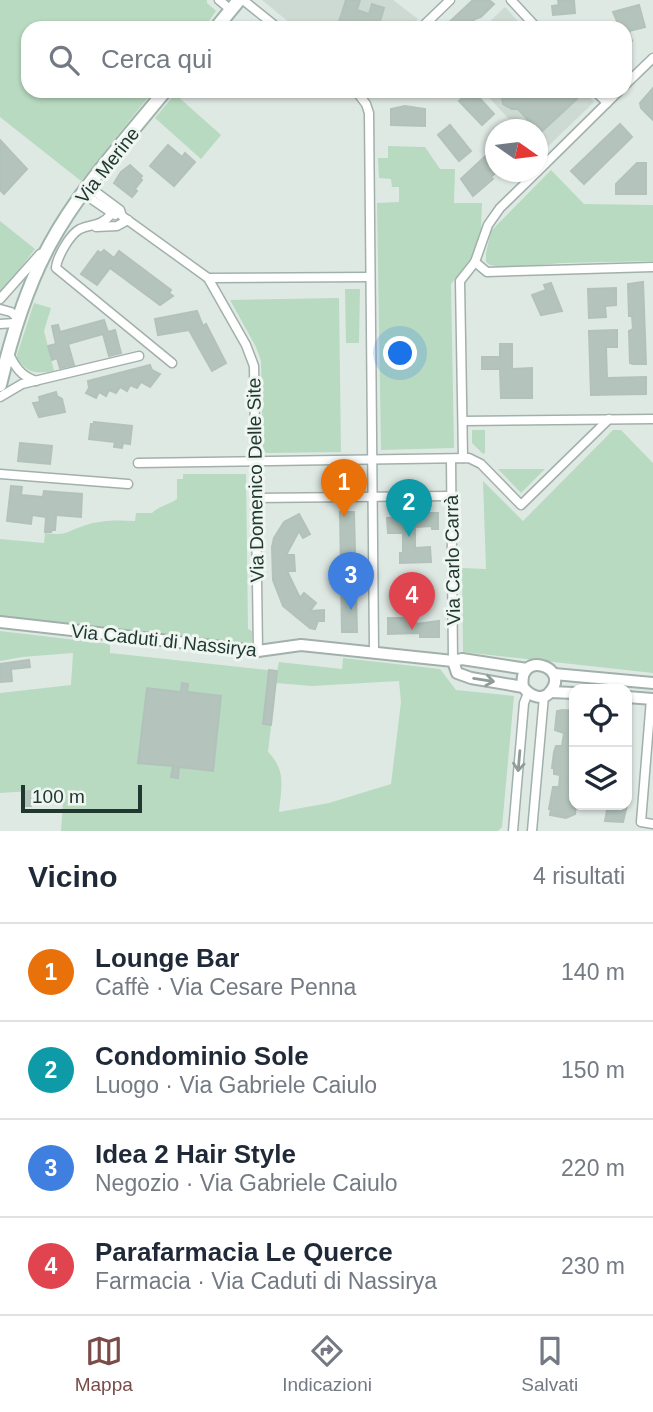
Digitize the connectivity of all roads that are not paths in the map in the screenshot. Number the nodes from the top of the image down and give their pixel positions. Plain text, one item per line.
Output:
1 (219, 0) edge
2 (450, 0) edge
3 (511, 0) edge
4 (238, 3) edge
5 (222, 21) edge
6 (267, 21) edge
7 (428, 21) edge
8 (530, 21) edge
9 (653, 58) edge
10 (632, 78) edge
11 (159, 98) edge
12 (361, 98) edge
13 (602, 98) edge
14 (612, 98) edge
15 (607, 103) junction
16 (548, 160) edge
17 (526, 182) edge
18 (86, 191) junction
19 (111, 214) junction
20 (125, 218) junction
21 (93, 227) junction
22 (51, 241) junction
23 (475, 262) junction
24 (653, 267) edge
25 (369, 277) junction
26 (208, 278) junction
27 (0, 299) edge
28 (0, 309) edge
29 (19, 319) junction
30 (0, 325) edge
31 (9, 350) junction
32 (139, 356) dead end
33 (172, 363) dead end
34 (1, 379) edge
35 (23, 380) junction
36 (0, 397) edge
37 (610, 419) junction
38 (653, 419) edge
39 (463, 421) junction
40 (463, 458) junction
41 (451, 459) junction
42 (372, 460) junction
43 (255, 461) junction
44 (138, 463) dead end
45 (0, 474) edge
46 (128, 484) dead end
47 (451, 496) junction
48 (372, 497) junction
49 (256, 498) junction
50 (0, 622) edge
51 (258, 651) junction
52 (374, 651) junction
53 (453, 661) junction
54 (527, 669) junction
55 (554, 674) junction
56 (653, 684) edge
57 (526, 690) junction
58 (569, 693) edge
59 (547, 694) junction
60 (632, 697) edge
61 (652, 699) edge
62 (653, 824) edge
63 (513, 831) edge
64 (532, 831) edge

1 - 4 street
2 - 7 street
3 - 8 street
4 - 5 main road
4 - 6 street
9 - 10 street
11 - 18 main road, Via Merine
12 - 25 street
13 - 15 street
14 - 15 street
15 - 16 street
17 - 23 street
18 - 19 street
18 - 20 street
18 - 22 main road, Via Merine
19 - 20 street
19 - 21 street
20 - 21 street
20 - 26 street
21 - 33 street
22 - 27 street
22 - 29 main road, Via Merine
23 - 24 street
23 - 39 street
25 - 26 street
25 - 42 street
26 - 43 street, Via Domenico Delle Site
28 - 29 street
29 - 30 street
29 - 31 main road, Via Merine
30 - 31 street
31 - 34 main road, Via Merine
31 - 35 street
32 - 35 street
34 - 35 street
35 - 36 street
37 - 38 street
37 - 39 street
37 - 40 street
39 - 40 street
40 - 41 street
41 - 42 street
41 - 47 street, Via Carlo Carrà
42 - 43 street
42 - 48 street
43 - 44 street
43 - 49 street, Via Domenico Delle Site
45 - 46 street
47 - 48 street
47 - 53 street, Via Carlo Carrà
48 - 49 street
48 - 52 street
49 - 51 street, Via Domenico Delle Site
50 - 51 street, Via Caduti di Nassirya
51 - 52 street, Via Caduti di Nassirya
52 - 53 street, Via Caduti di Nassirya
53 - 54 street, Via Caduti di Nassirya
53 -> 57 street, Via Caduti di Nassirya
54 - 55 street, Via Caduti di Nassirya
54 - 57 street
55 - 56 street, Via Caduti di Nassirya
55 - 59 street
57 - 59 street, Via Caduti di Nassirya
57 -> 63 street
58 - 59 street, Via Caduti di Nassirya
59 - 64 street
60 - 61 street
61 - 62 street

